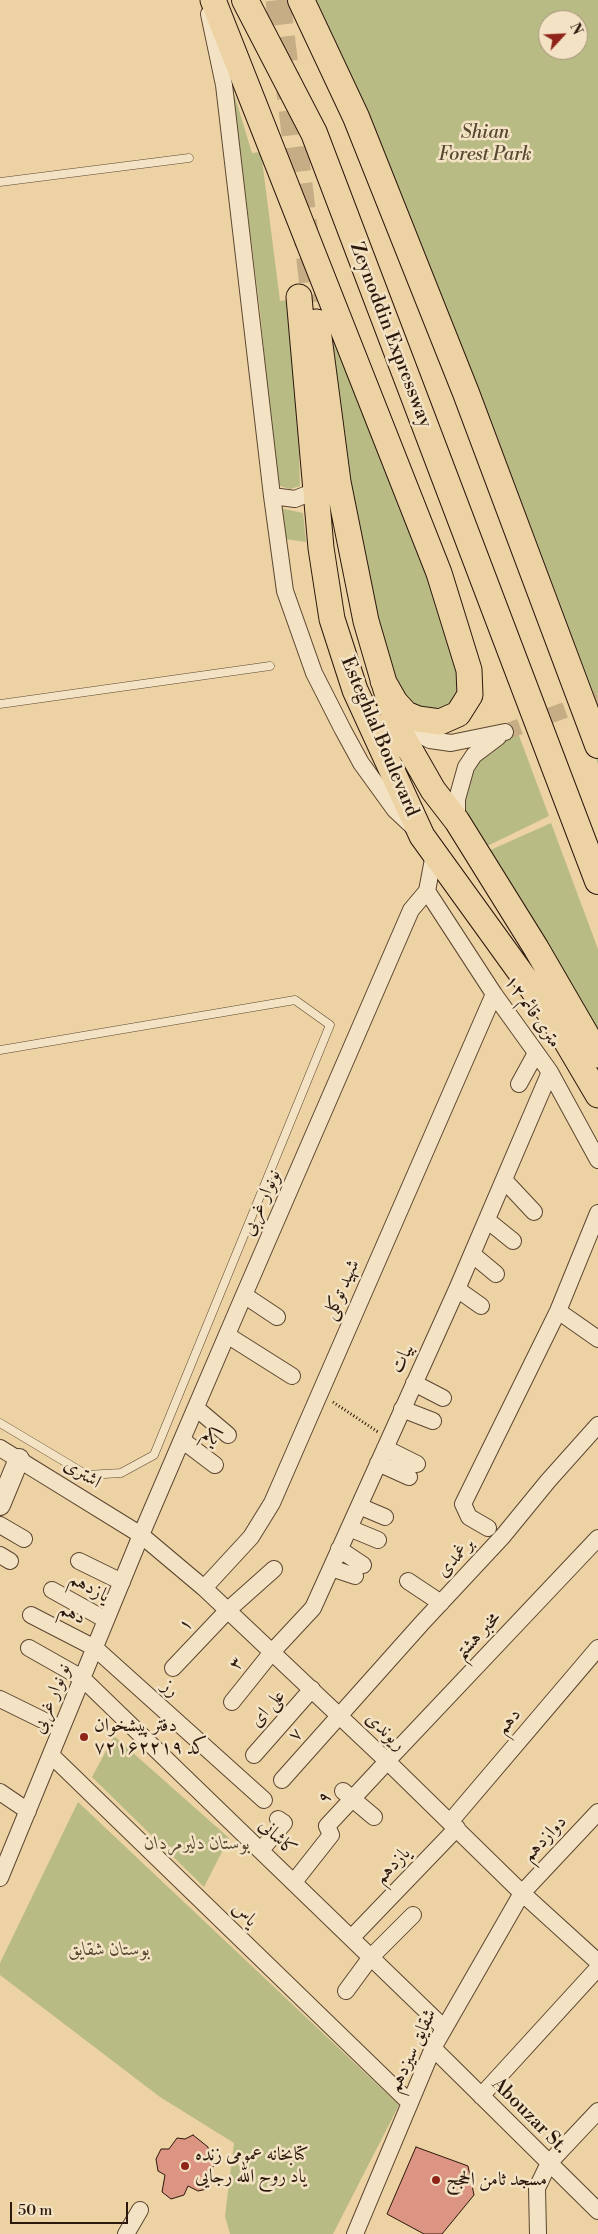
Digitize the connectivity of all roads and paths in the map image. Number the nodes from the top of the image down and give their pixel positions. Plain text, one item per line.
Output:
1 (245, 0) edge
2 (300, 0) edge
3 (207, 2) edge
4 (189, 158) dead end
5 (0, 182) edge
6 (315, 491) junction
7 (272, 496) junction
8 (358, 583) junction
9 (327, 587) junction
10 (270, 666) dead end
11 (383, 681) junction
12 (0, 704) edge
13 (395, 722) junction
14 (597, 742) edge
15 (457, 821) junction
16 (428, 845) junction
17 (598, 881) edge
18 (460, 889) junction
19 (427, 890) junction
20 (536, 948) junction
21 (516, 966) junction
22 (494, 994) junction
23 (0, 1050) edge
24 (536, 1053) junction
25 (598, 1055) edge
26 (550, 1072) junction
27 (519, 1084) dead end
28 (598, 1095) edge
29 (598, 1160) edge
30 (504, 1181) junction
31 (534, 1212) dead end
32 (598, 1213) edge
33 (488, 1220) junction
34 (513, 1241) dead end
35 (472, 1254) junction
36 (496, 1274) dead end
37 (458, 1289) junction
38 (244, 1295) junction
39 (480, 1306) dead end
40 (558, 1311) junction
41 (277, 1317) dead end
42 (227, 1335) junction
43 (598, 1339) edge
44 (292, 1376) dead end
45 (414, 1383) junction
46 (320, 1394) junction
47 (443, 1398) dead end
48 (196, 1408) junction
49 (402, 1409) junction
50 (433, 1422) dead end
51 (0, 1423) edge
52 (598, 1425) edge
53 (228, 1435) dead end
54 (182, 1440) junction
55 (387, 1444) junction
56 (0, 1448) edge
57 (20, 1459) junction
58 (378, 1463) junction
59 (215, 1466) dead end
60 (0, 1505) edge
61 (359, 1506) junction
62 (385, 1517) dead end
63 (0, 1525) edge
64 (349, 1528) junction
65 (488, 1528) dead end
66 (141, 1535) junction
67 (598, 1538) edge
68 (24, 1539) dead end
69 (378, 1540) dead end
70 (339, 1549) junction
71 (79, 1561) dead end
72 (331, 1568) junction
73 (274, 1569) dead end
74 (408, 1581) dead end
75 (122, 1582) junction
76 (204, 1588) junction
77 (52, 1590) dead end
78 (441, 1603) junction
79 (228, 1610) junction
80 (31, 1615) dead end
81 (106, 1620) junction
82 (29, 1648) dead end
83 (95, 1648) junction
84 (598, 1648) edge
85 (272, 1652) junction
86 (173, 1668) dead end
87 (82, 1678) junction
88 (312, 1689) junction
89 (0, 1699) edge
90 (232, 1702) dead end
91 (339, 1715) junction
92 (61, 1729) junction
93 (51, 1754) junction
94 (254, 1755) dead end
95 (384, 1764) junction
96 (282, 1780) dead end
97 (0, 1792) edge
98 (348, 1794) junction
99 (264, 1800) dead end
100 (28, 1811) junction
101 (598, 1812) edge
102 (374, 1817) dead end
103 (278, 1819) dead end
104 (454, 1825) junction
105 (260, 1850) junction
106 (1, 1875) edge
107 (294, 1882) junction
108 (522, 1893) junction
109 (413, 1915) dead end
110 (357, 1932) dead end
111 (371, 1957) junction
112 (598, 1962) edge
113 (598, 1968) edge
114 (346, 1991) dead end
115 (444, 2028) junction
116 (433, 2048) junction
117 (481, 2096) junction
118 (410, 2103) junction
119 (598, 2112) edge
120 (549, 2163) junction
121 (140, 2210) dead end
122 (598, 2211) edge
123 (126, 2234) edge
124 (355, 2234) edge
125 (538, 2234) edge

1 - 17 highway, Zeynoddin Expressway
2 - 14 highway
3 - 7 street
3 - 11 main road
4 - 5 lane
6 - 7 street
6 - 8 main road, Esteghlal Boulevard
6 - 9 main road, Esteghlal Boulevard
7 - 16 street
8 - 9 main road
8 - 11 main road, Esteghlal Boulevard
9 - 16 main road, Esteghlal Boulevard
10 - 12 lane
11 - 13 main road, Esteghlal Boulevard
13 - 15 main road, Esteghlal Boulevard
13 - 15 street
15 - 20 main road, Esteghlal Boulevard
16 - 18 main road, Esteghlal Boulevard
16 - 19 street
18 - 19 street
18 - 21 main road, Esteghlal Boulevard
19 - 22 street, ۱۲ متری قائم
19 - 38 street, نونوار غربی
20 - 21 main road
20 - 25 main road, Esteghlal Boulevard
21 - 28 main road, Esteghlal Boulevard
22 - 24 street, ۱۲ متری قائم
22 - 46 street, شهید توکلی
23 - 51 lane
24 - 26 street, ۱۲ متری قائم
24 - 27 street
26 - 29 street, ۱۲ متری قائم
26 - 30 street, بیات
30 - 31 street
30 - 33 street, بیات
32 - 40 street, برغمدی
33 - 34 street
33 - 35 street, بیات
35 - 36 street
35 - 37 street, بیات
37 - 39 street
37 - 45 street, بیات
38 - 41 street
38 - 42 street, نونوار غربی
40 - 43 street
40 - 65 street, برغمدی
42 - 44 street
42 - 48 street, نونوار غربی
45 - 47 street
45 - 49 street, بیات
46 - 55 path
46 - 76 street, شهید توکلی
48 - 53 street
48 - 54 street, نونوار غربی
49 - 50 street
49 - 55 street, بیات
52 - 78 street, برغمدی
54 - 59 street, یکم
54 - 66 street, نونوار غربی
55 - 58 street, بیات
55 - 58 street
56 - 57 street, اشتری
57 - 60 street
57 - 66 street, اشتری
58 - 61 street, بیات
61 - 62 street
61 - 64 street, بیات
63 - 68 street
64 - 69 street
64 - 70 street, بیات
66 - 75 street, نو نوار غربی
66 - 76 street, ریوندی
67 - 95 street, مخبر هشتم
70 - 72 street, بیات
70 - 72 street
71 - 75 street
72 - 85 street, بیات
73 - 79 street, ۱
74 - 78 street
75 - 81 street, نو نوار غربی
76 - 79 street, ریوندی
77 - 81 street, یازدهم
78 - 91 street, برغمدی
79 - 85 street, ریوندی
79 - 86 street, ۱
80 - 83 street, دهم
81 - 83 street, نو نوار غربی
82 - 87 street, کاشانی
83 - 87 street, نو نوار غربی
83 - 99 street, رز
84 - 104 street, دهم
85 - 88 street, ریوندی
85 - 90 street, ۳
87 - 92 street, نو نوار غربی
87 - 105 street, کاشانی
88 - 91 street, ریوندی
88 - 94 street, علی ای
89 - 92 street
91 - 95 street, ریوندی
91 - 96 street, ۷
92 - 93 street, نو نوار غربی
93 - 100 street, نو نوار غربی
93 - 118 street, یاس
95 - 98 street, ۹
95 - 104 street, ریوندی
97 - 100 street
98 - 102 street
98 - 107 street, ۹
100 - 106 street, نو نوار غربی
101 - 108 street, دوازدهم
103 - 105 street
104 - 108 street, ریوندی
104 - 110 street, یازدهم
105 - 107 street, کاشانی
107 - 111 street, کاشانی
108 - 112 street, ریوندی
108 - 115 street, شقایق سیزدهم
109 - 111 street
111 - 114 street
111 - 115 street, کاشانی
113 - 117 street
115 - 116 street, شقایق سیزدهم
116 - 117 street, Abouzar St.
116 - 118 street, شقایق سیزدهم
117 - 120 street, Abouzar St.
118 - 124 street, شقایق سیزدهم
119 - 120 street
120 - 122 street, Abouzar St.
120 - 125 street
121 - 123 street

